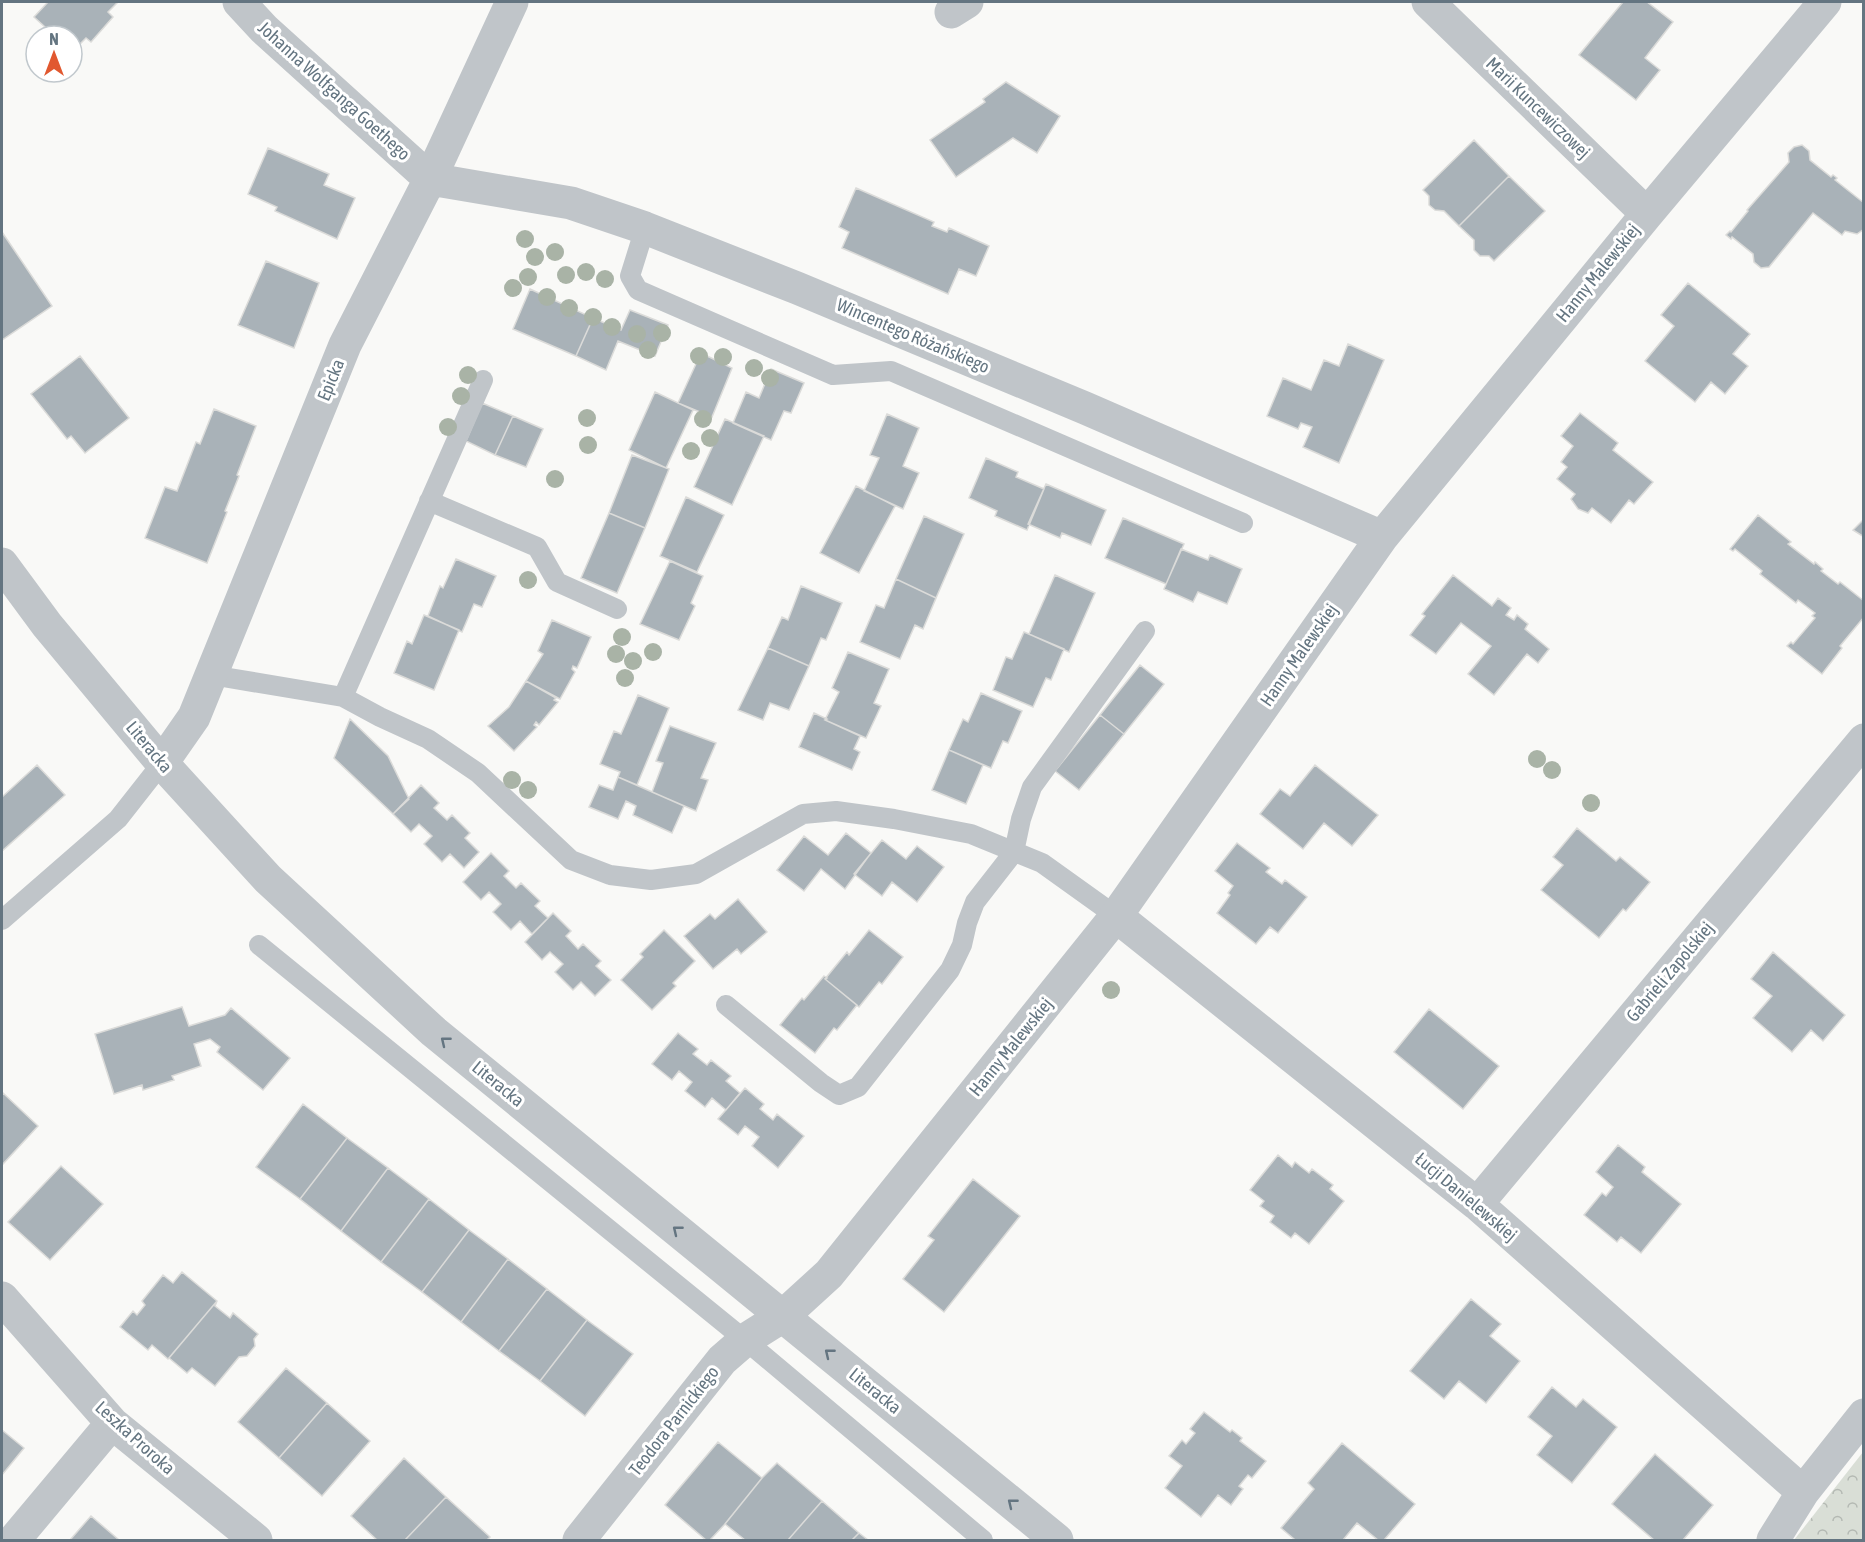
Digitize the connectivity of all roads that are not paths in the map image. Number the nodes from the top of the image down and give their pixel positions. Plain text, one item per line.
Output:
1 (239, 2) edge
2 (512, 2) edge
3 (1428, 2) edge
4 (1825, 2) edge
5 (430, 179) junction
6 (1647, 214) junction
7 (645, 228) junction
8 (483, 380) dead end
9 (429, 501) junction
10 (1243, 523) dead end
11 (1382, 537) junction
12 (2, 564) edge
13 (617, 609) dead end
14 (1144, 631) dead end
15 (211, 675) junction
16 (343, 697) junction
17 (1863, 740) edge
18 (162, 763) junction
19 (1014, 852) junction
20 (1116, 916) junction
21 (2, 921) edge
22 (259, 945) dead end
23 (726, 1005) dead end
24 (1477, 1204) junction
25 (2, 1298) edge
26 (783, 1316) junction
27 (745, 1340) junction
28 (1863, 1415) edge
29 (112, 1423) junction
30 (1803, 1492) junction
31 (14, 1540) edge
32 (256, 1540) edge
33 (579, 1540) edge
34 (982, 1540) edge
35 (1057, 1540) edge
36 (1773, 1540) edge

1 - 5 street, Johanna Wolfganga Goethego
2 - 5 street, Epicka
3 - 6 street, Marii Kuncewiczowej
4 - 6 street, Hanny Malewskiej
5 - 7 street, Wincentego Różańskiego
5 - 15 street, Epicka
6 - 11 street, Hanny Malewskiej
7 - 10 lane
7 - 11 street, Wincentego Różańskiego
8 - 9 lane
9 - 13 lane
9 - 16 lane
11 - 20 street, Hanny Malewskiej
12 - 18 street, Literacka
14 - 19 lane
15 - 16 lane
15 - 18 street, Epicka
16 - 19 lane
17 - 24 street, Gabrieli Zapolskiej
18 - 21 lane
26 -> 18 street, Literacka
19 - 20 lane
19 - 23 lane
20 - 24 street, Łucji Danielewskiej
20 - 26 street, Hanny Malewskiej
22 - 27 lane
24 - 30 street, Łucji Danielewskiej
25 - 29 street, Leszka Proroka
26 - 27 street, Teodora Parnickiego
35 -> 26 street, Literacka
27 - 33 street, Teodora Parnickiego
27 - 34 lane
28 - 30 street
29 - 31 street
29 - 32 street, Leszka Proroka
30 - 36 street

